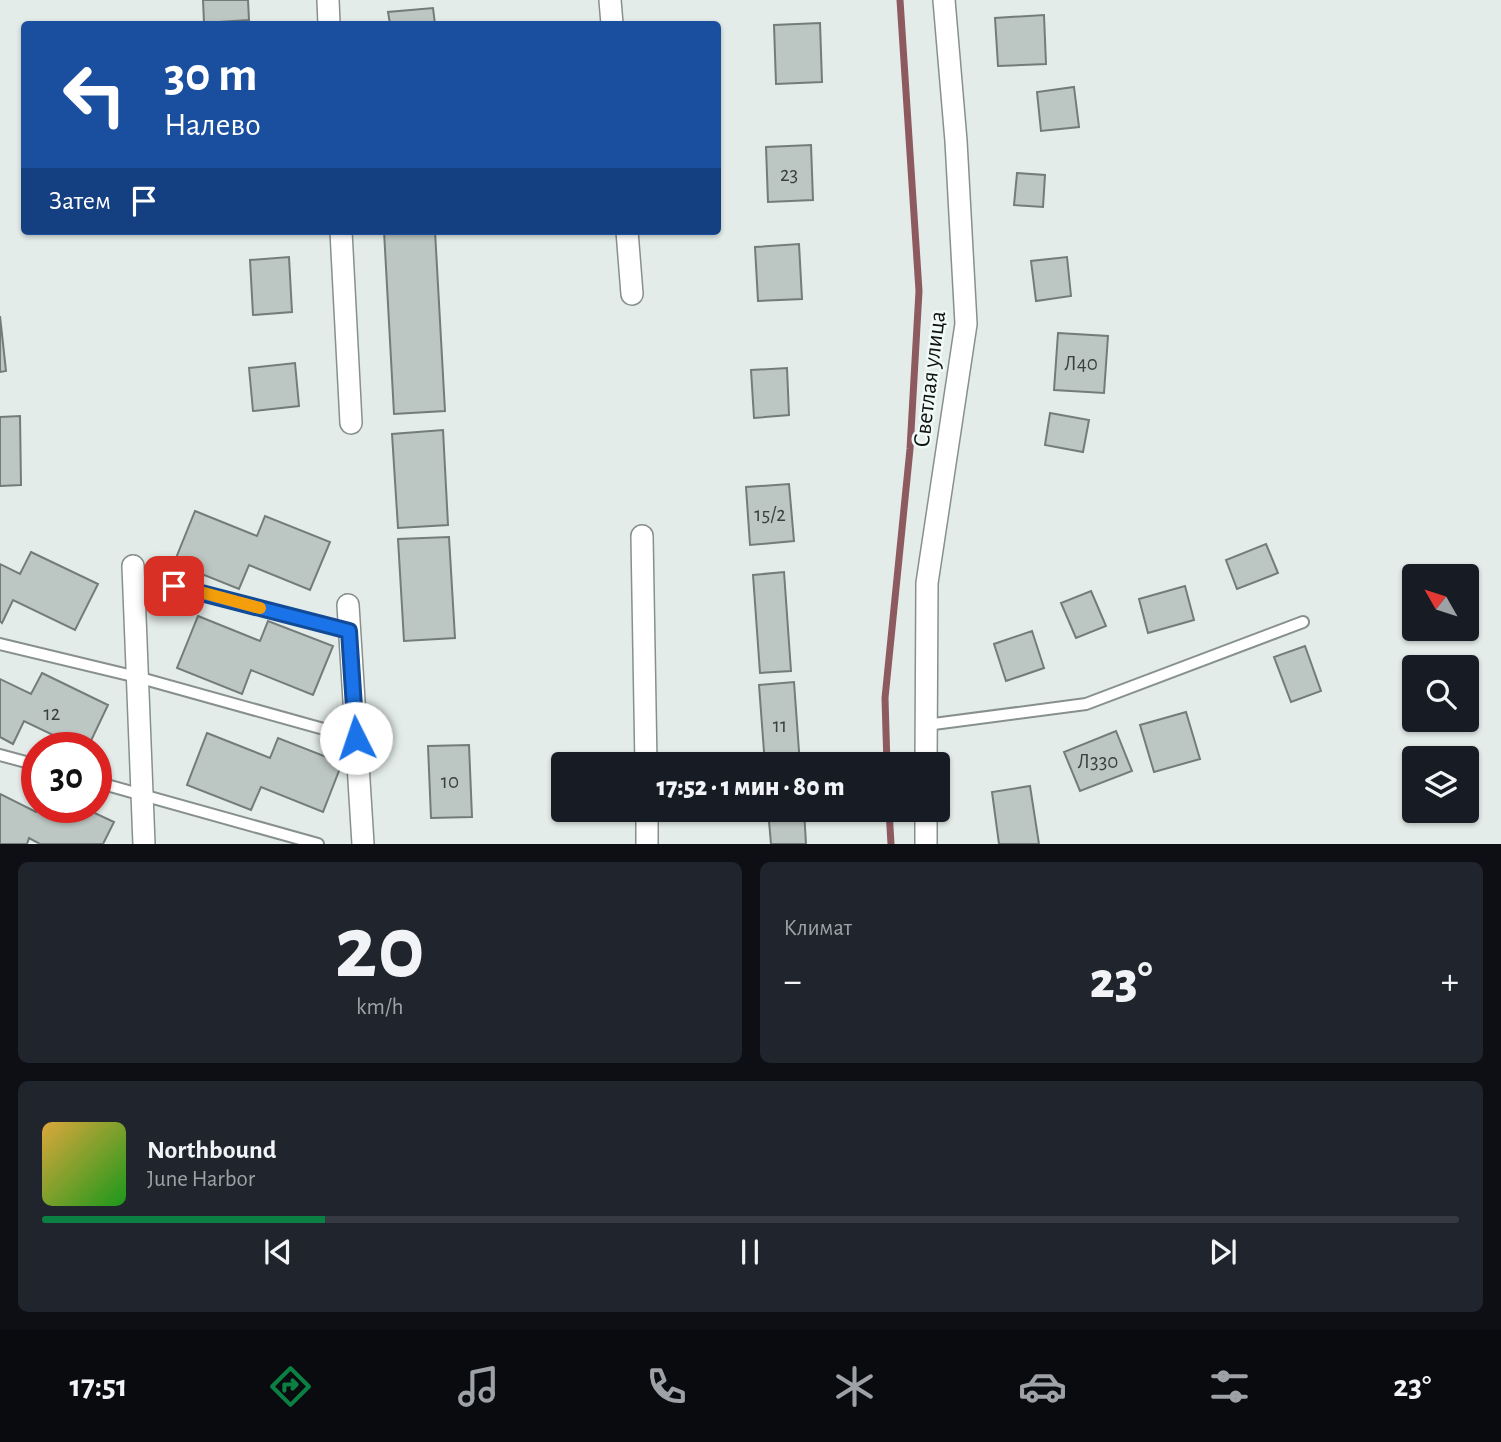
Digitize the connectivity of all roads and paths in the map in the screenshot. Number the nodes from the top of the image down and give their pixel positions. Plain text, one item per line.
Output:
1 (328, 0) edge
2 (610, 0) edge
3 (944, 0) edge
4 (329, 21) edge
5 (612, 21) edge
6 (341, 235) edge
7 (627, 235) edge
8 (632, 293) dead end
9 (351, 423) dead end
10 (642, 536) dead end
11 (133, 566) dead end
12 (174, 586) dead end
13 (348, 605) dead end
14 (1303, 622) dead end
15 (349, 631) junction
16 (0, 645) edge
17 (137, 677) junction
18 (926, 725) junction
19 (356, 738) junction
20 (646, 752) edge
21 (926, 752) edge
22 (0, 755) edge
23 (21, 761) edge
24 (112, 787) edge
25 (142, 795) junction
26 (647, 822) edge
27 (926, 822) edge
28 (144, 844) edge
29 (318, 844) edge
30 (363, 844) edge
31 (647, 844) edge
32 (926, 844) edge

1 - 4 street
2 - 5 street
3 - 18 street, Светлая улица
6 - 9 street
7 - 8 street
10 - 20 street
11 - 17 street
12 - 15 lane
13 - 15 street
14 - 18 lane
15 - 19 street
16 - 17 lane
17 - 19 lane
17 - 25 street
18 - 21 street, Светлая улица
19 - 30 street
22 - 23 lane
24 - 25 lane
25 - 28 street
25 - 29 lane
26 - 31 street
27 - 32 street

